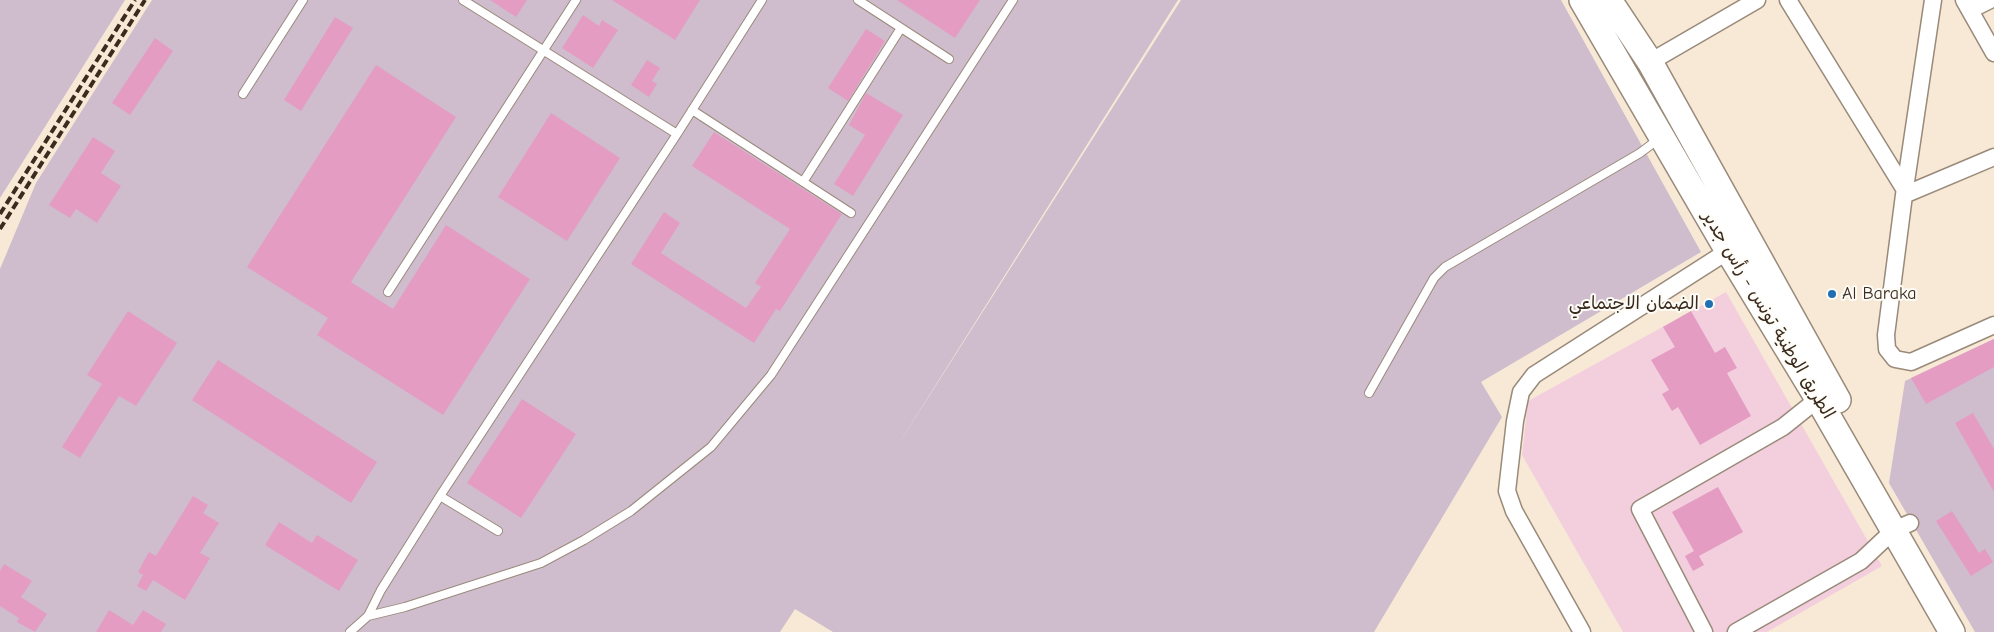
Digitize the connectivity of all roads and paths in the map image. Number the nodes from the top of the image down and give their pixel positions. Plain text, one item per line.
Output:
1 (303, 0) edge
2 (463, 0) edge
3 (576, 0) edge
4 (762, 0) edge
5 (858, 0) edge
6 (1013, 0) edge
7 (1582, 0) edge
8 (1609, 0) edge
9 (1757, 0) edge
10 (1788, 0) edge
11 (1933, 0) edge
12 (1990, 0) edge
13 (1967, 5) edge
14 (901, 28) junction
15 (544, 50) junction
16 (1994, 53) edge
17 (949, 59) dead end
18 (1650, 62) junction
19 (243, 94) dead end
20 (692, 110) junction
21 (677, 134) junction
22 (1661, 137) junction
23 (1994, 157) edge
24 (803, 182) junction
25 (1904, 193) junction
26 (851, 213) dead end
27 (1728, 251) junction
28 (388, 292) dead end
29 (1994, 325) edge
30 (1369, 393) dead end
31 (1826, 396) junction
32 (440, 496) junction
33 (1902, 527) junction
34 (498, 531) dead end
35 (368, 616) junction
36 (350, 632) edge
37 (1582, 632) edge
38 (1704, 632) edge
39 (1736, 632) edge
40 (1952, 632) edge
41 (1971, 632) edge

1 - 19 lane
2 - 15 lane
3 - 15 lane
4 - 20 lane
5 - 14 lane
6 - 35 lane
7 - 22 main road, الطريق الوطنية تونس - رأس جدير
8 - 18 main road, الطريق الوطنية تونس - رأس جدير
9 - 18 street
10 - 25 street
11 - 25 street
12 - 13 street
13 - 16 street
14 - 17 lane
14 - 24 lane
15 - 21 lane
15 - 28 lane
18 - 31 main road, الطريق الوطنية تونس - رأس جدير
20 - 21 lane
20 - 24 lane
21 - 32 lane
22 - 27 main road, الطريق الوطنية تونس - رأس جدير
22 - 30 lane
23 - 25 street
24 - 26 lane
25 - 29 street
27 - 31 main road, الطريق الوطنية تونس - رأس جدير
27 - 37 street
31 - 33 main road, الطريق الوطنية تونس - رأس جدير
31 - 38 street
32 - 34 lane
32 - 35 lane
33 - 39 street
33 - 40 main road, الطريق الوطنية تونس - رأس جدير
33 - 41 main road, الطريق الوطنية تونس - رأس جدير
35 - 36 lane

